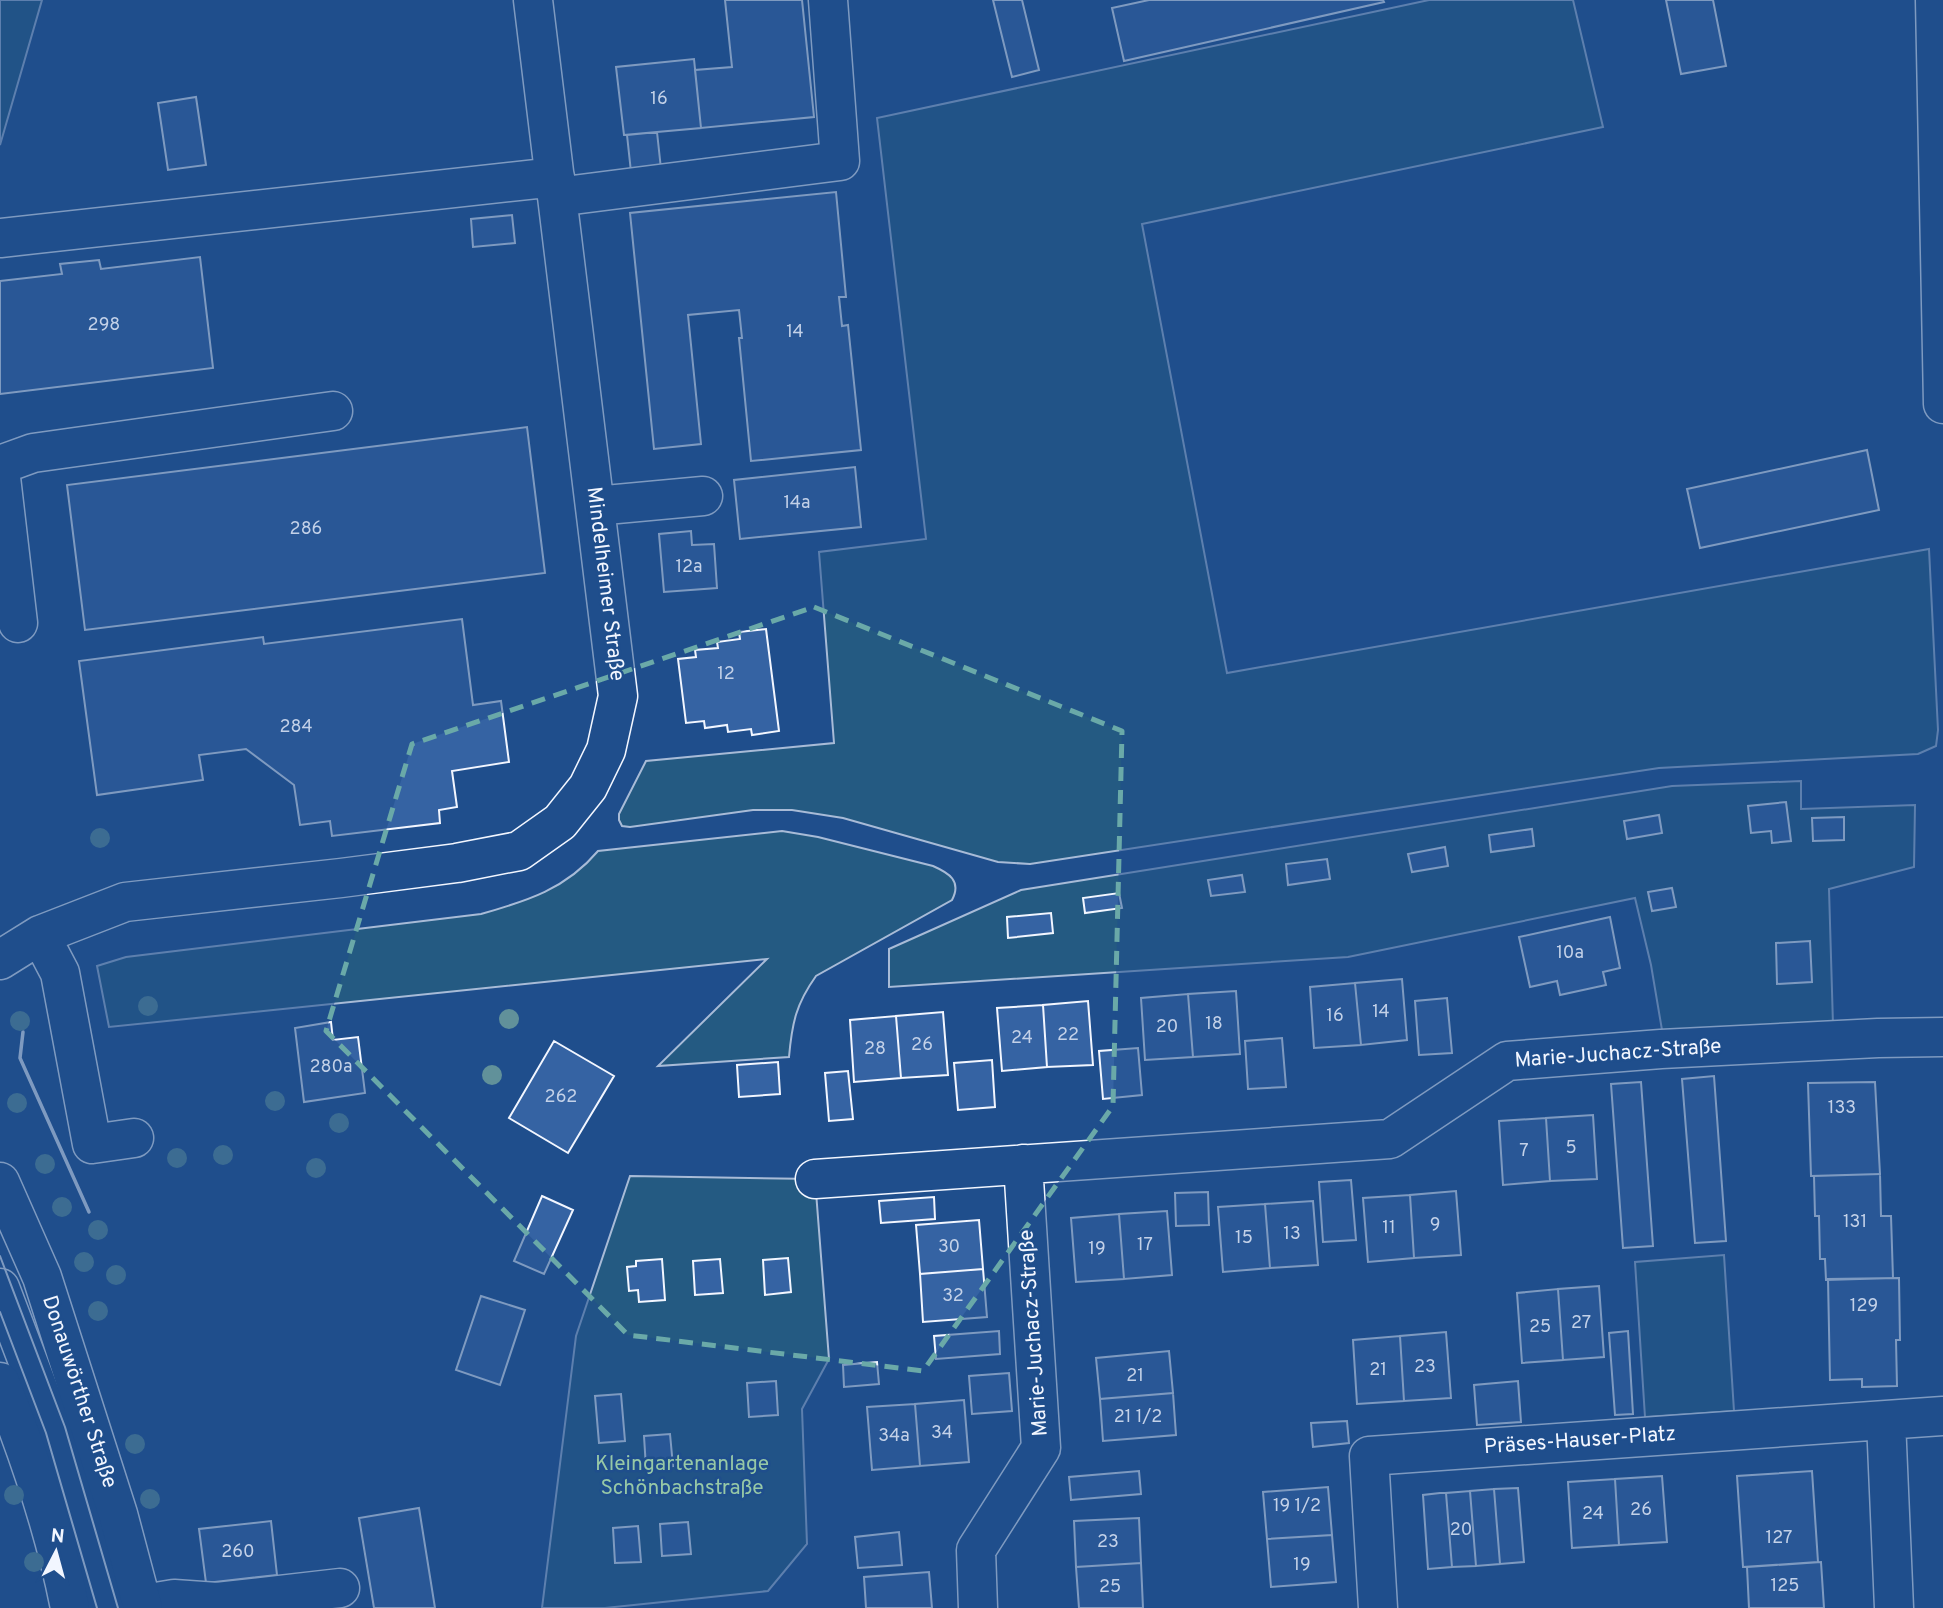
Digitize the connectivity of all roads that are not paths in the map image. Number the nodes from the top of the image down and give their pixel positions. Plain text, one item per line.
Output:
1 (533, 0) edge
2 (828, 0) edge
3 (1935, 0) edge
4 (556, 187) junction
5 (0, 238) edge
6 (1943, 404) edge
7 (333, 411) dead end
8 (0, 467) edge
9 (703, 496) dead end
10 (595, 506) junction
11 (19, 624) dead end
12 (40, 935) junction
13 (0, 960) edge
14 (1943, 1037) edge
15 (134, 1138) dead end
16 (1023, 1164) junction
17 (815, 1179) dead end
18 (0, 1182) edge
19 (0, 1288) edge
20 (4, 1405) edge
21 (1943, 1416) edge
22 (1886, 1421) junction
23 (340, 1588) dead end
24 (68, 1596) edge
25 (128, 1607) edge
26 (95, 1608) edge
27 (978, 1608) edge
28 (1378, 1608) edge
29 (1894, 1608) edge

1 - 4 street, Mindelheimer Straße
2 - 4 street
3 - 6 street
4 - 5 street
4 - 10 street, Mindelheimer Straße
7 - 8 street
8 - 11 street
9 - 10 street
10 - 12 street, Mindelheimer Straße
12 - 13 street, Mindelheimer Straße
12 - 15 street
14 - 16 street, Marie-Juchacz-Straße
16 - 17 street, Marie-Juchacz-Straße
16 - 27 street, Marie-Juchacz-Straße
18 - 25 street, Donauwörther Straße
19 - 25 street
20 - 24 street
21 - 22 street, Präses-Hauser-Platz
22 - 28 street, Präses-Hauser-Platz
22 - 29 street
23 - 25 street
24 - 26 street

